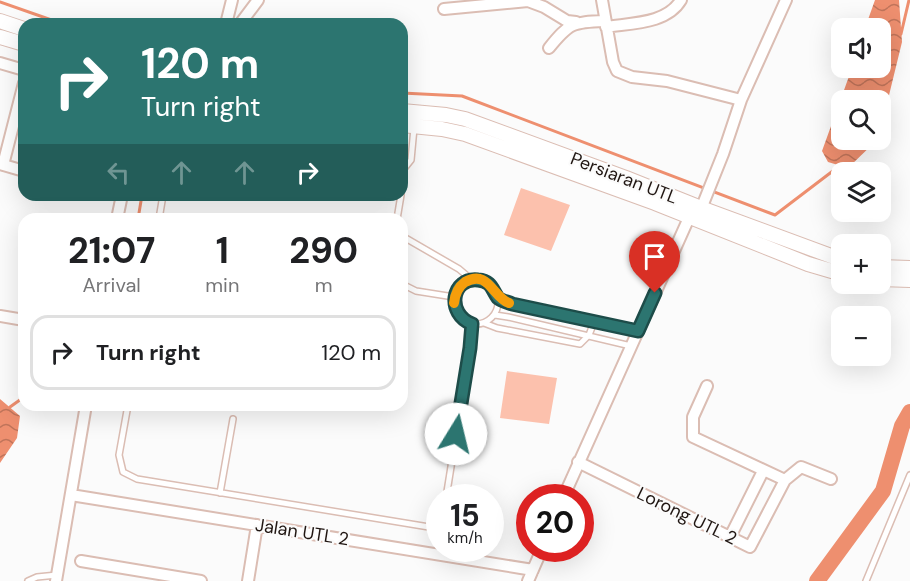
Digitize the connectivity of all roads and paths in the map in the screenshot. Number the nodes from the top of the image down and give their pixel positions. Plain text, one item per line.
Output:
1 (232, 0) edge
2 (258, 0) edge
3 (602, 0) edge
4 (681, 0) edge
5 (786, 0) edge
6 (444, 9) dead end
7 (228, 18) edge
8 (244, 18) edge
9 (0, 21) edge
10 (576, 22) junction
11 (605, 24) junction
12 (18, 26) edge
13 (0, 37) edge
14 (18, 42) edge
15 (549, 48) dead end
16 (0, 63) edge
17 (18, 68) edge
18 (741, 100) junction
19 (18, 105) edge
20 (408, 112) edge
21 (408, 126) edge
22 (408, 163) edge
23 (2, 164) edge
24 (18, 169) edge
25 (697, 210) junction
26 (408, 239) edge
27 (831, 256) edge
28 (891, 270) edge
29 (831, 271) edge
30 (909, 274) edge
31 (891, 277) edge
32 (472, 280) junction
33 (408, 287) edge
34 (454, 297) junction
35 (498, 298) junction
36 (495, 315) junction
37 (0, 316) edge
38 (18, 319) edge
39 (594, 322) junction
40 (484, 323) junction
41 (472, 324) junction
42 (638, 331) junction
43 (589, 335) junction
44 (630, 346) junction
45 (707, 386) dead end
46 (85, 411) edge
47 (127, 411) edge
48 (233, 419) dead end
49 (578, 462) junction
50 (764, 471) junction
51 (910, 475) edge
52 (831, 478) dead end
53 (785, 480) junction
54 (448, 484) edge
55 (569, 484) edge
56 (219, 493) junction
57 (71, 495) junction
58 (257, 525) junction
59 (426, 527) edge
60 (730, 537) junction
61 (81, 561) dead end
62 (536, 562) edge
63 (125, 568) junction
64 (533, 570) junction
65 (56, 578) edge
66 (28, 581) edge
67 (123, 581) edge
68 (201, 581) edge
69 (249, 581) edge
70 (528, 581) edge
71 (866, 581) edge

1 - 7 street
2 - 8 street
3 - 11 street
4 - 11 street
5 - 18 street
6 - 10 street
9 - 12 street
10 - 11 street
10 - 15 street
11 - 18 street
13 - 14 street
16 - 17 street
18 - 25 street
19 - 23 street
20 - 25 street, Persiaran UTL
21 - 22 lane
21 - 25 street, Persiaran UTL
23 - 24 street
25 - 27 street, Persiaran UTL
25 - 29 street, Persiaran UTL
25 - 42 street
26 - 32 lane
28 - 30 street
30 - 31 street
32 - 34 lane
32 - 35 lane
33 - 34 lane
34 - 41 lane
35 - 36 lane
35 - 39 lane
36 - 40 lane
36 - 43 lane
37 - 38 street
39 - 42 lane
39 - 43 lane
40 - 41 lane
40 - 43 lane
41 - 54 lane
42 - 44 street
43 - 44 lane
44 - 49 street
45 - 50 street
46 - 57 street
47 - 56 lane
48 - 56 lane
49 - 55 street
49 - 60 street, Lorong UTL 2
50 - 53 street
50 - 60 street
51 - 71 lane
52 - 53 street
53 - 60 street, Lorong UTL 2
56 - 59 lane
57 - 58 street, Jalan UTL 2
57 - 65 street
58 - 64 street, Jalan UTL 2
58 - 69 street
61 - 63 street
62 - 64 street
63 - 67 street
63 - 68 street
64 - 70 street
65 - 66 lane

